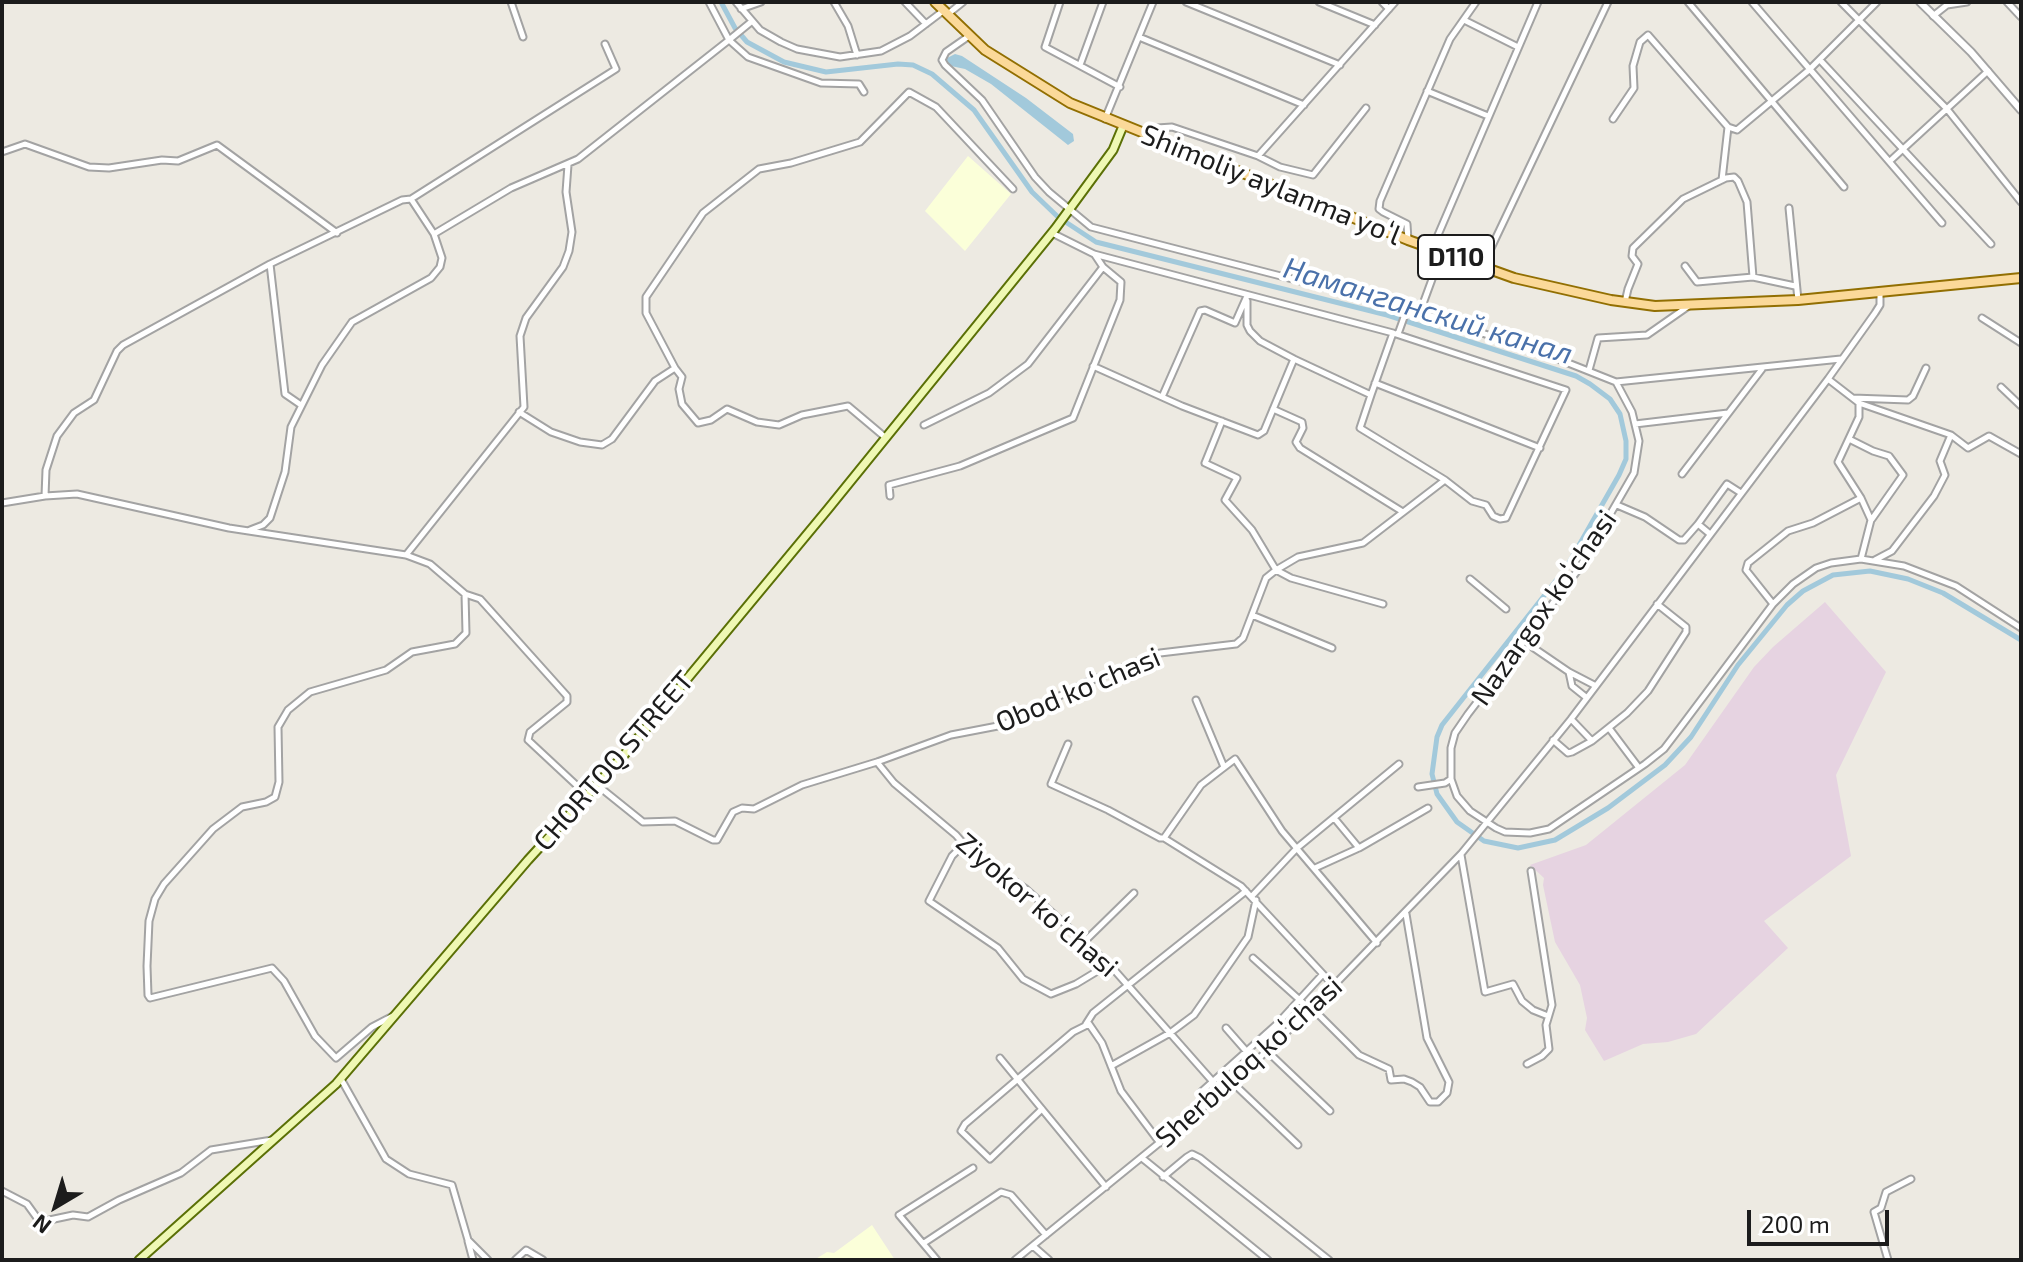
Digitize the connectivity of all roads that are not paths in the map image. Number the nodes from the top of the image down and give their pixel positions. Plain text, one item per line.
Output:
1 (511, 2) edge
2 (709, 2) edge
3 (736, 2) edge
4 (761, 2) edge
5 (834, 2) edge
6 (905, 2) edge
7 (935, 2) edge
8 (963, 2) edge
9 (1060, 2) edge
10 (1103, 2) edge
11 (1153, 2) edge
12 (1186, 2) edge
13 (1319, 2) edge
14 (1382, 2) edge
15 (1395, 2) edge
16 (1476, 2) edge
17 (1538, 2) edge
18 (1608, 2) edge
19 (1688, 2) edge
20 (1752, 2) edge
21 (1841, 2) edge
22 (1877, 2) edge
23 (1920, 2) edge
24 (1967, 2) edge
25 (2007, 2) edge
26 (741, 9) junction
27 (1389, 9) junction
28 (945, 13) junction
29 (1933, 16) junction
30 (2021, 17) edge
31 (1464, 20) junction
32 (1859, 20) junction
33 (750, 23) junction
34 (926, 24) junction
35 (1375, 25) junction
36 (969, 36) junction
37 (523, 37) dead end
38 (1139, 37) junction
39 (731, 38) junction
40 (605, 44) dead end
41 (1518, 47) junction
42 (857, 55) junction
43 (1820, 60) junction
44 (1080, 65) junction
45 (1340, 65) junction
46 (1809, 70) junction
47 (1988, 71) junction
48 (1120, 87) junction
49 (1427, 91) junction
50 (864, 92) dead end
51 (1772, 102) junction
52 (1304, 105) junction
53 (1366, 108) dead end
54 (1947, 109) junction
55 (2021, 110) edge
56 (1488, 116) junction
57 (1105, 119) junction
58 (1613, 119) dead end
59 (1123, 126) junction
60 (1728, 127) junction
61 (1147, 136) junction
62 (1902, 148) junction
63 (2, 152) edge
64 (1258, 156) junction
65 (1890, 161) junction
66 (568, 165) junction
67 (1722, 180) junction
68 (1844, 187) dead end
69 (1013, 189) dead end
70 (411, 199) junction
71 (2021, 202) edge
72 (1789, 208) dead end
73 (1070, 209) junction
74 (1942, 223) dead end
75 (1053, 231) junction
76 (337, 233) junction
77 (434, 234) junction
78 (1408, 240) junction
79 (1991, 244) dead end
80 (1432, 249) junction
81 (1442, 252) junction
82 (1094, 254) junction
83 (270, 264) junction
84 (1685, 266) dead end
85 (1103, 267) junction
86 (1482, 267) junction
87 (1753, 277) junction
88 (2021, 278) edge
89 (1795, 286) junction
90 (1880, 290) junction
91 (1248, 294) junction
92 (1798, 300) junction
93 (1625, 302) junction
94 (1690, 305) junction
95 (1407, 309) junction
96 (1420, 312) junction
97 (1982, 318) dead end
98 (1395, 334) junction
99 (2021, 343) edge
100 (1294, 359) junction
101 (1842, 359) junction
102 (1093, 366) junction
103 (675, 368) junction
104 (1763, 368) junction
105 (1926, 368) dead end
106 (1589, 370) junction
107 (1828, 379) junction
108 (1616, 382) junction
109 (1375, 383) junction
110 (2001, 387) dead end
111 (1371, 395) junction
112 (1162, 397) junction
113 (1852, 398) junction
114 (1859, 403) junction
115 (301, 405) junction
116 (2021, 406) edge
117 (1273, 409) junction
118 (519, 412) junction
119 (1729, 413) junction
120 (1222, 421) junction
121 (1635, 424) junction
122 (924, 425) dead end
123 (1951, 435) junction
124 (886, 438) junction
125 (1849, 439) junction
126 (1540, 448) junction
127 (2021, 454) edge
128 (1682, 474) dead end
129 (1445, 480) junction
130 (1741, 493) junction
131 (45, 496) junction
132 (890, 496) dead end
133 (1861, 498) junction
134 (2, 503) edge
135 (1617, 505) junction
136 (1403, 512) junction
137 (1871, 520) junction
138 (1698, 524) junction
139 (247, 531) junction
140 (1710, 534) junction
141 (406, 555) junction
142 (1861, 559) junction
143 (1874, 561) junction
144 (1276, 570) junction
145 (1470, 579) dead end
146 (465, 594) junction
147 (1383, 604) dead end
148 (1657, 604) junction
149 (1773, 604) junction
150 (1506, 609) dead end
151 (1252, 615) junction
152 (2021, 628) edge
153 (1525, 642) junction
154 (1332, 648) dead end
155 (1569, 672) junction
156 (1596, 686) junction
157 (1587, 698) junction
158 (1196, 700) dead end
159 (1571, 719) junction
160 (1608, 727) junction
161 (1553, 740) junction
162 (1592, 741) junction
163 (1068, 744) dead end
164 (877, 762) junction
165 (1399, 764) dead end
166 (1224, 767) junction
167 (1639, 768) junction
168 (1448, 781) junction
169 (597, 785) junction
170 (1420, 787) dead end
171 (587, 795) junction
172 (1428, 808) dead end
173 (1335, 819) junction
174 (1487, 822) junction
175 (1164, 838) junction
176 (963, 845) junction
177 (1297, 848) junction
178 (1359, 848) junction
179 (1461, 854) junction
180 (1315, 868) junction
181 (1531, 871) dead end
182 (1246, 891) junction
183 (1134, 893) dead end
184 (1254, 898) junction
185 (1406, 913) junction
186 (1085, 941) junction
187 (1377, 943) junction
188 (1253, 958) dead end
189 (1109, 964) junction
190 (1323, 974) junction
191 (1129, 986) junction
192 (1334, 986) junction
193 (1299, 999) junction
194 (1312, 1009) junction
195 (394, 1016) junction
196 (1548, 1016) junction
197 (1086, 1024) junction
198 (1226, 1028) dead end
199 (1170, 1033) junction
200 (1267, 1051) junction
201 (1247, 1052) junction
202 (1000, 1058) dead end
203 (1527, 1064) dead end
204 (1111, 1066) junction
205 (341, 1079) junction
206 (1018, 1079) junction
207 (1213, 1082) junction
208 (1233, 1083) junction
209 (1201, 1092) dead end
210 (1222, 1092) junction
211 (1042, 1109) junction
212 (1330, 1111) dead end
213 (277, 1139) junction
214 (1160, 1143) junction
215 (1298, 1145) dead end
216 (1142, 1158) junction
217 (973, 1168) dead end
218 (1163, 1177) junction
219 (1911, 1179) dead end
220 (1106, 1187) junction
221 (2, 1191) edge
222 (1046, 1235) junction
223 (468, 1240) junction
224 (924, 1243) junction
225 (1033, 1246) junction
226 (139, 1260) edge
227 (473, 1260) edge
228 (488, 1260) edge
229 (515, 1260) edge
230 (543, 1260) edge
231 (937, 1260) edge
232 (1015, 1260) edge
233 (1049, 1260) edge
234 (1268, 1260) edge
235 (1329, 1260) edge
236 (1888, 1260) edge

1 - 37 street
2 - 39 street
3 - 26 street
4 - 26 street
5 - 42 street
6 - 34 street
7 - 28 main road, Shimoliy aylanma yoʻl / D110
8 - 28 street
9 - 44 street
10 - 44 street
11 - 38 street
12 - 45 street
13 - 35 street
14 - 27 street
15 - 27 street
16 - 31 street
17 - 41 street
18 - 86 street
19 - 51 street
20 - 46 street
21 - 32 street
22 - 32 street
23 - 29 street
24 - 29 street
25 - 30 street
26 - 33 street
27 - 35 street
28 - 34 street
28 - 36 main road, Shimoliy aylanma yoʻl / D110
29 - 47 street
31 - 41 street
31 - 49 street
32 - 43 street
32 - 54 street
33 - 39 street
33 - 42 street
34 - 42 street
35 - 45 street
36 - 57 main road, Shimoliy aylanma yoʻl / D110
36 - 73 street
38 - 48 street
38 - 52 street
39 - 50 street
39 - 66 street
40 - 70 street
41 - 56 street
43 - 46 street
43 - 62 street
44 - 48 street
45 - 52 street
46 - 51 street
46 - 65 street
47 - 54 street
47 - 55 street
48 - 57 street
49 - 56 street
49 - 78 street
51 - 60 street
51 - 68 street
52 - 64 street
53 - 64 street
54 - 62 street
54 - 71 street
56 - 80 street
57 - 59 main road, Shimoliy aylanma yoʻl / D110
58 - 60 street
59 - 61 main road, Shimoliy aylanma yoʻl / D110
59 - 73 main road, CHORTOQ STREET
60 - 67 street
61 - 64 street
61 - 78 main road, Shimoliy aylanma yoʻl / D110
62 - 65 street
62 - 79 street
63 - 76 street
65 - 74 street
66 - 77 street
66 - 118 street
67 - 87 street
67 - 93 street
69 - 103 street
70 - 76 street
70 - 77 street
72 - 89 street
73 - 75 main road, CHORTOQ STREET
73 - 95 street
75 - 82 street
75 - 124 main road, CHORTOQ STREET
76 - 83 street
77 - 115 street
78 - 80 main road, Shimoliy aylanma yoʻl / D110
80 - 81 main road, Shimoliy aylanma yoʻl / D110
81 - 86 main road, Shimoliy aylanma yoʻl / D110
81 - 96 street
82 - 85 street
82 - 91 street
83 - 115 street
83 - 131 street
84 - 87 street
85 - 102 street
85 - 122 street
86 - 93 main road, Shimoliy aylanma yoʻl / D110
87 - 89 street
88 - 90 main road, Shimoliy aylanma yoʻl / D110
89 - 92 street
90 - 92 main road, Shimoliy aylanma yoʻl / D110
90 - 101 street, Sherbuloq koʻchasi
91 - 98 street
91 - 100 street
91 - 112 street
92 - 94 main road, Shimoliy aylanma yoʻl / D110
93 - 94 main road, Shimoliy aylanma yoʻl / D110
94 - 106 street
95 - 96 street
95 - 98 street
96 - 106 street
97 - 99 street
98 - 109 street
98 - 126 street
100 - 111 street
100 - 117 street
101 - 104 street
101 - 107 street, Sherbuloq koʻchasi
102 - 112 street
102 - 132 street
103 - 118 street
103 - 124 street
104 - 108 street
104 - 119 street
105 - 113 street
106 - 108 street
107 - 113 street
107 - 130 street, Sherbuloq koʻchasi
108 - 121 street, Nazargox koʻchasi
109 - 111 street
109 - 126 street
110 - 116 street
111 - 129 street
112 - 120 street
113 - 114 street
114 - 123 street
114 - 125 street
115 - 139 street
117 - 120 street
117 - 136 street
118 - 141 street
119 - 121 street
119 - 128 street
120 - 144 street
121 - 135 street, Nazargox koʻchasi
123 - 127 street
123 - 143 street
124 - 169 main road, CHORTOQ STREET
125 - 133 street
125 - 137 street
126 - 129 street
129 - 136 street
130 - 138 street
130 - 140 street, Sherbuloq koʻchasi
131 - 134 street
131 - 139 street
133 - 137 street
133 - 149 street
135 - 138 street
135 - 153 street, Nazargox koʻchasi
136 - 144 street
137 - 142 street
138 - 140 street
139 - 141 street
140 - 148 street, Sherbuloq koʻchasi
141 - 146 street
142 - 143 street
142 - 149 street
143 - 152 street
144 - 147 street
144 - 151 street, Obod koʻchasi
145 - 150 street
146 - 171 street
146 - 195 street
148 - 156 street, Sherbuloq koʻchasi
148 - 160 street
149 - 167 street
151 - 154 street
151 - 164 street, Obod koʻchasi
153 - 155 street
153 - 168 street, Nazargox koʻchasi
155 - 156 street
155 - 157 street
156 - 157 street, Sherbuloq koʻchasi
157 - 159 street, Sherbuloq koʻchasi
158 - 166 street
159 - 161 street, Sherbuloq koʻchasi
159 - 162 street
160 - 162 street
160 - 167 street
161 - 162 street
161 - 174 street, Sherbuloq koʻchasi
163 - 175 street
164 - 169 street
164 - 176 street, Ziyokor koʻchasi
165 - 173 street
166 - 175 street
166 - 177 street
167 - 174 street
168 - 170 street
168 - 174 street
169 - 171 main road, CHORTOQ STREET
171 - 195 main road, CHORTOQ STREET
172 - 178 street
173 - 177 street
173 - 178 street
174 - 179 street, Sherbuloq koʻchasi
175 - 182 street
176 - 186 street, Ziyokor koʻchasi
176 - 189 street
177 - 180 street
177 - 184 street
178 - 180 street
179 - 185 street, Sherbuloq koʻchasi
179 - 196 street
180 - 187 street
181 - 196 street
182 - 184 street
182 - 191 street
183 - 186 street
184 - 190 street
184 - 199 street
185 - 187 street, Sherbuloq koʻchasi
185 - 194 street
186 - 189 street, Ziyokor koʻchasi
187 - 192 street, Sherbuloq koʻchasi
188 - 193 street
189 - 191 street, Ziyokor koʻchasi
190 - 192 street
190 - 193 street
191 - 197 street
191 - 199 street, Ziyokor koʻchasi
192 - 194 street, Sherbuloq koʻchasi
193 - 194 street
193 - 201 street
194 - 200 street, Sherbuloq koʻchasi
195 - 205 main road, CHORTOQ STREET
196 - 203 street
197 - 204 street
197 - 206 street
198 - 201 street
199 - 204 street
199 - 207 street, Ziyokor koʻchasi
200 - 208 street, Sherbuloq koʻchasi
200 - 212 street
201 - 207 street
202 - 206 street
204 - 214 street
205 - 213 main road, CHORTOQ STREET
205 - 223 street
206 - 211 street
206 - 211 street
207 - 209 street
207 - 210 street, Ziyokor koʻchasi
208 - 210 street, Sherbuloq koʻchasi
208 - 215 street
210 - 214 street, Sherbuloq koʻchasi
211 - 220 street
213 - 221 street
213 - 226 main road, CHORTOQ STREET
214 - 216 street, Sherbuloq koʻchasi
216 - 218 street
216 - 220 street, Sherbuloq koʻchasi
217 - 224 street
218 - 234 street
218 - 235 street
219 - 236 street
220 - 222 street, Sherbuloq koʻchasi
222 - 224 street
222 - 225 street, Sherbuloq koʻchasi
223 - 227 street
223 - 228 street
224 - 231 street
225 - 232 street, Sherbuloq koʻchasi
225 - 233 street
229 - 230 street

